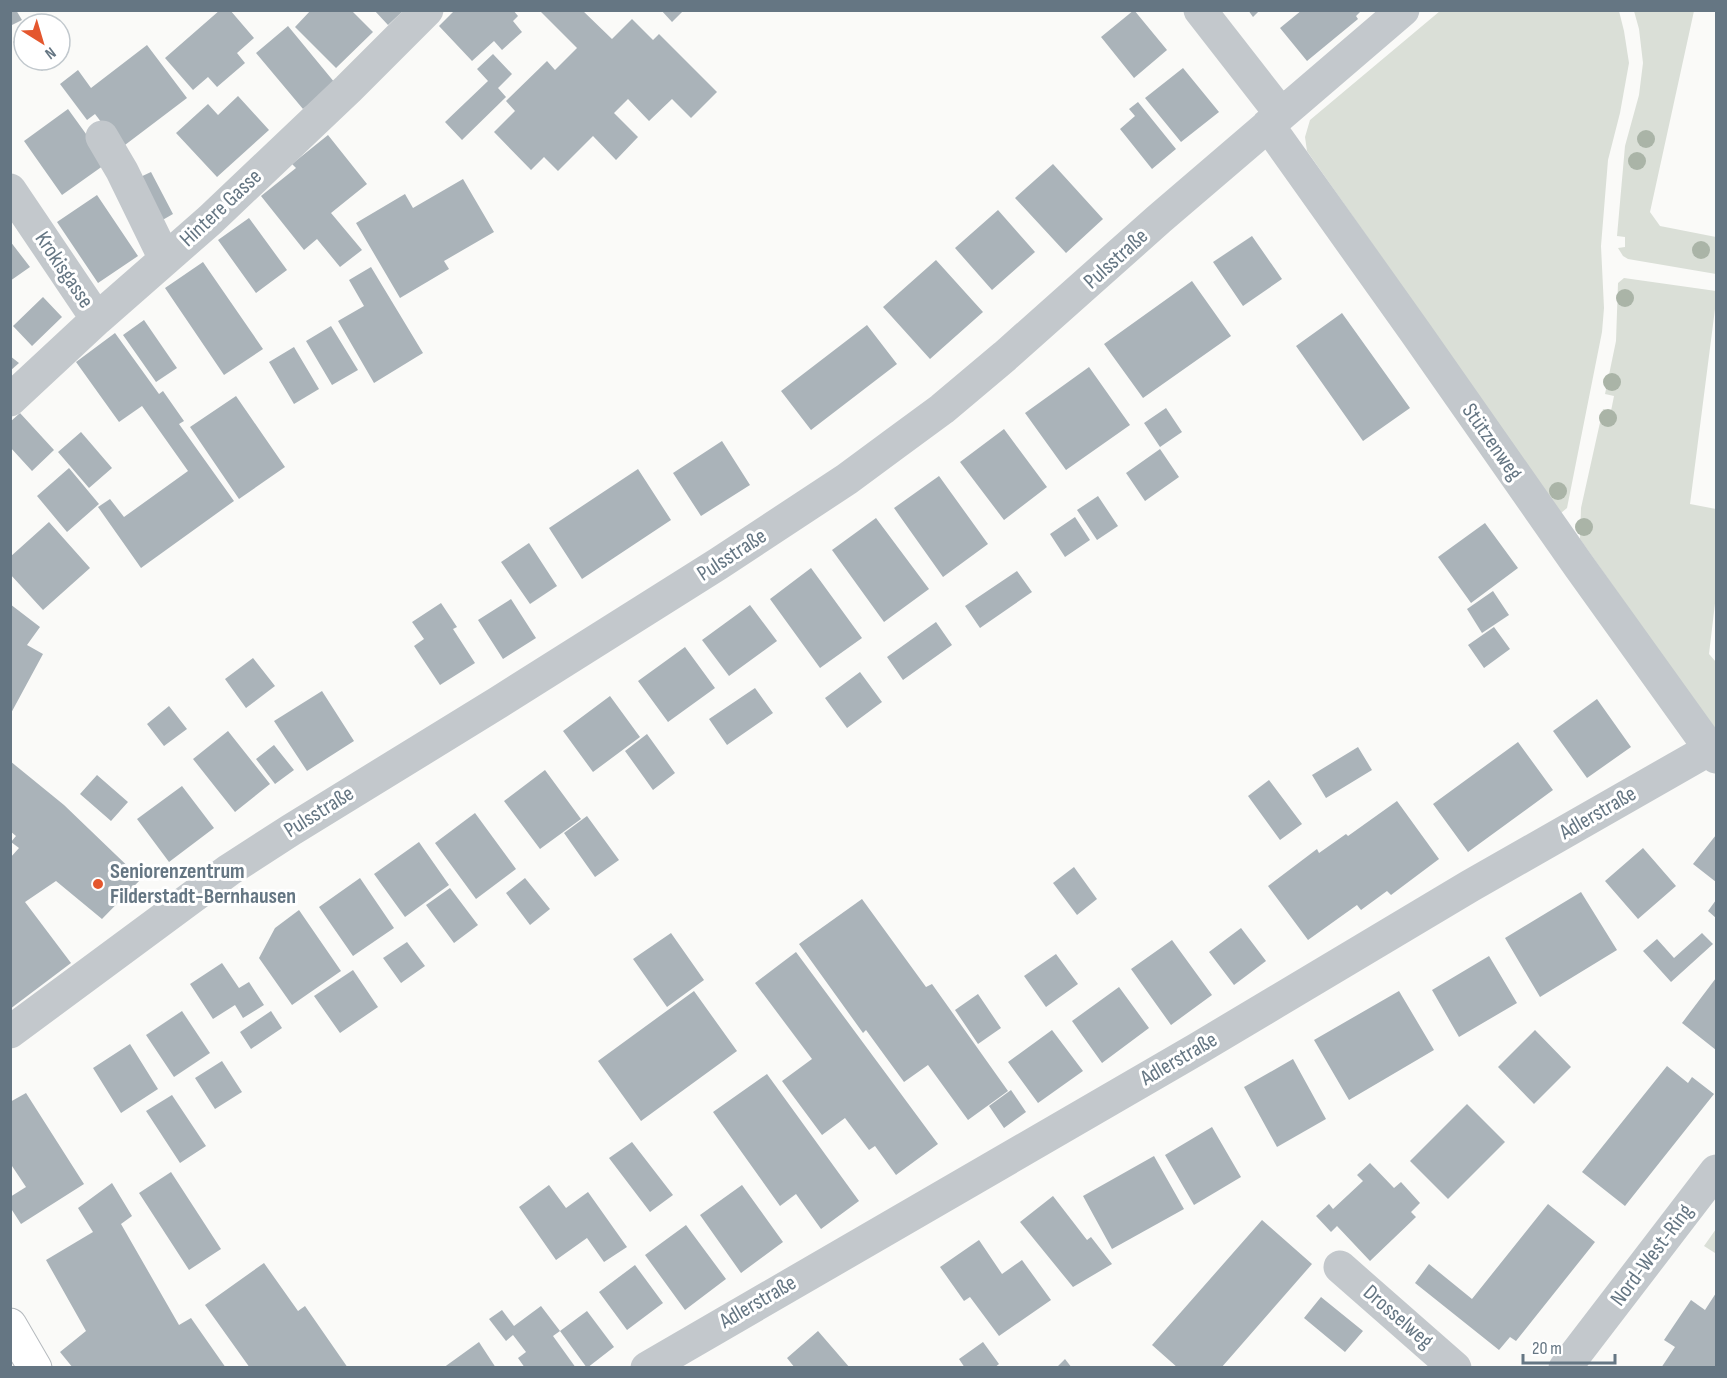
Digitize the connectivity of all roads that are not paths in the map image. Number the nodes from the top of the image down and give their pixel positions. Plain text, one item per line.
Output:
1 (427, 10) edge
2 (1200, 10) edge
3 (1403, 10) edge
4 (1275, 120) junction
5 (102, 137) dead end
6 (10, 190) edge
7 (165, 259) junction
8 (97, 319) junction
9 (10, 400) edge
10 (1713, 753) edge
11 (10, 1032) edge
12 (1716, 1171) edge
13 (1340, 1267) dead end
14 (10, 1325) edge
15 (35, 1368) edge
16 (647, 1368) edge
17 (1455, 1368) edge
18 (1565, 1368) edge

1 - 7 street, Hintere Gasse
2 - 4 street, Stützenweg
3 - 4 street, Pulsstraße
4 - 10 street, Stützenweg
4 - 11 street, Pulsstraße
5 - 7 street
6 - 8 street, Krokisgasse
7 - 8 street, Hintere Gasse
8 - 9 street, Hintere Gasse
10 - 16 street, Adlerstraße
12 - 18 street, Nord-West-Ring
13 - 17 street, Drosselweg
14 - 15 main road

